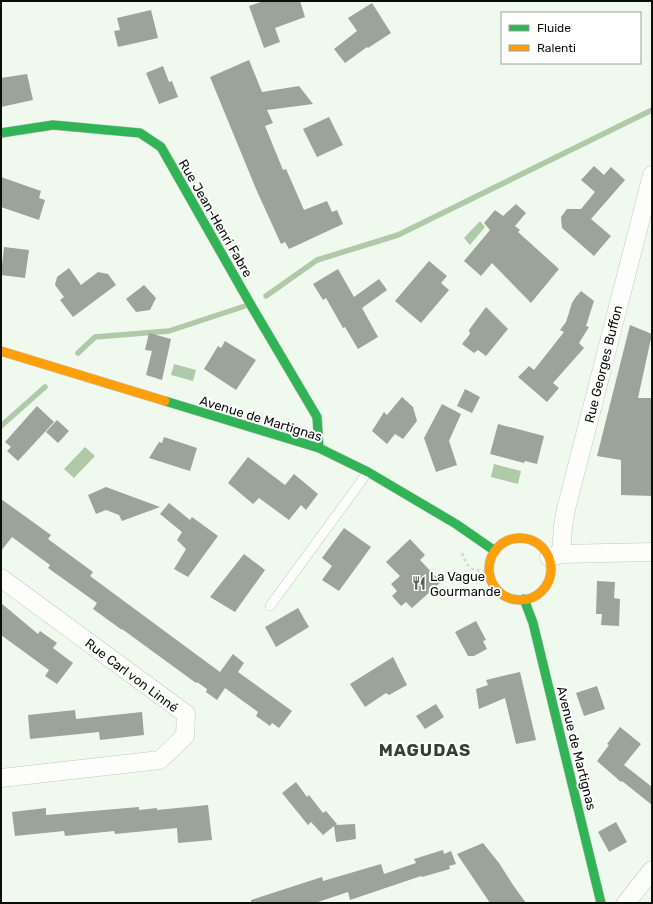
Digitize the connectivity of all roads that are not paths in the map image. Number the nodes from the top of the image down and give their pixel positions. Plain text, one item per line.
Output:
1 (1, 133) edge
2 (652, 175) edge
3 (1, 351) edge
4 (319, 448) junction
5 (368, 472) junction
6 (495, 551) junction
7 (652, 552) edge
8 (555, 555) junction
9 (1, 578) edge
10 (524, 599) junction
11 (270, 606) dead end
12 (1, 778) edge
13 (652, 870) edge
14 (601, 903) edge
15 (626, 903) edge

1 - 4 street, Rue Jean-Henri Fabre
2 - 8 street, Rue Georges Buffon
3 - 4 street, Avenue de Martignas
4 - 5 street, Avenue de Martignas
5 - 6 street, Avenue de Martignas
5 - 11 lane
6 - 8 street
6 - 10 street
7 - 8 street
8 - 10 street
9 - 12 street, Rue Carl von Linné
10 - 14 street, Avenue de Martignas
13 - 15 street

